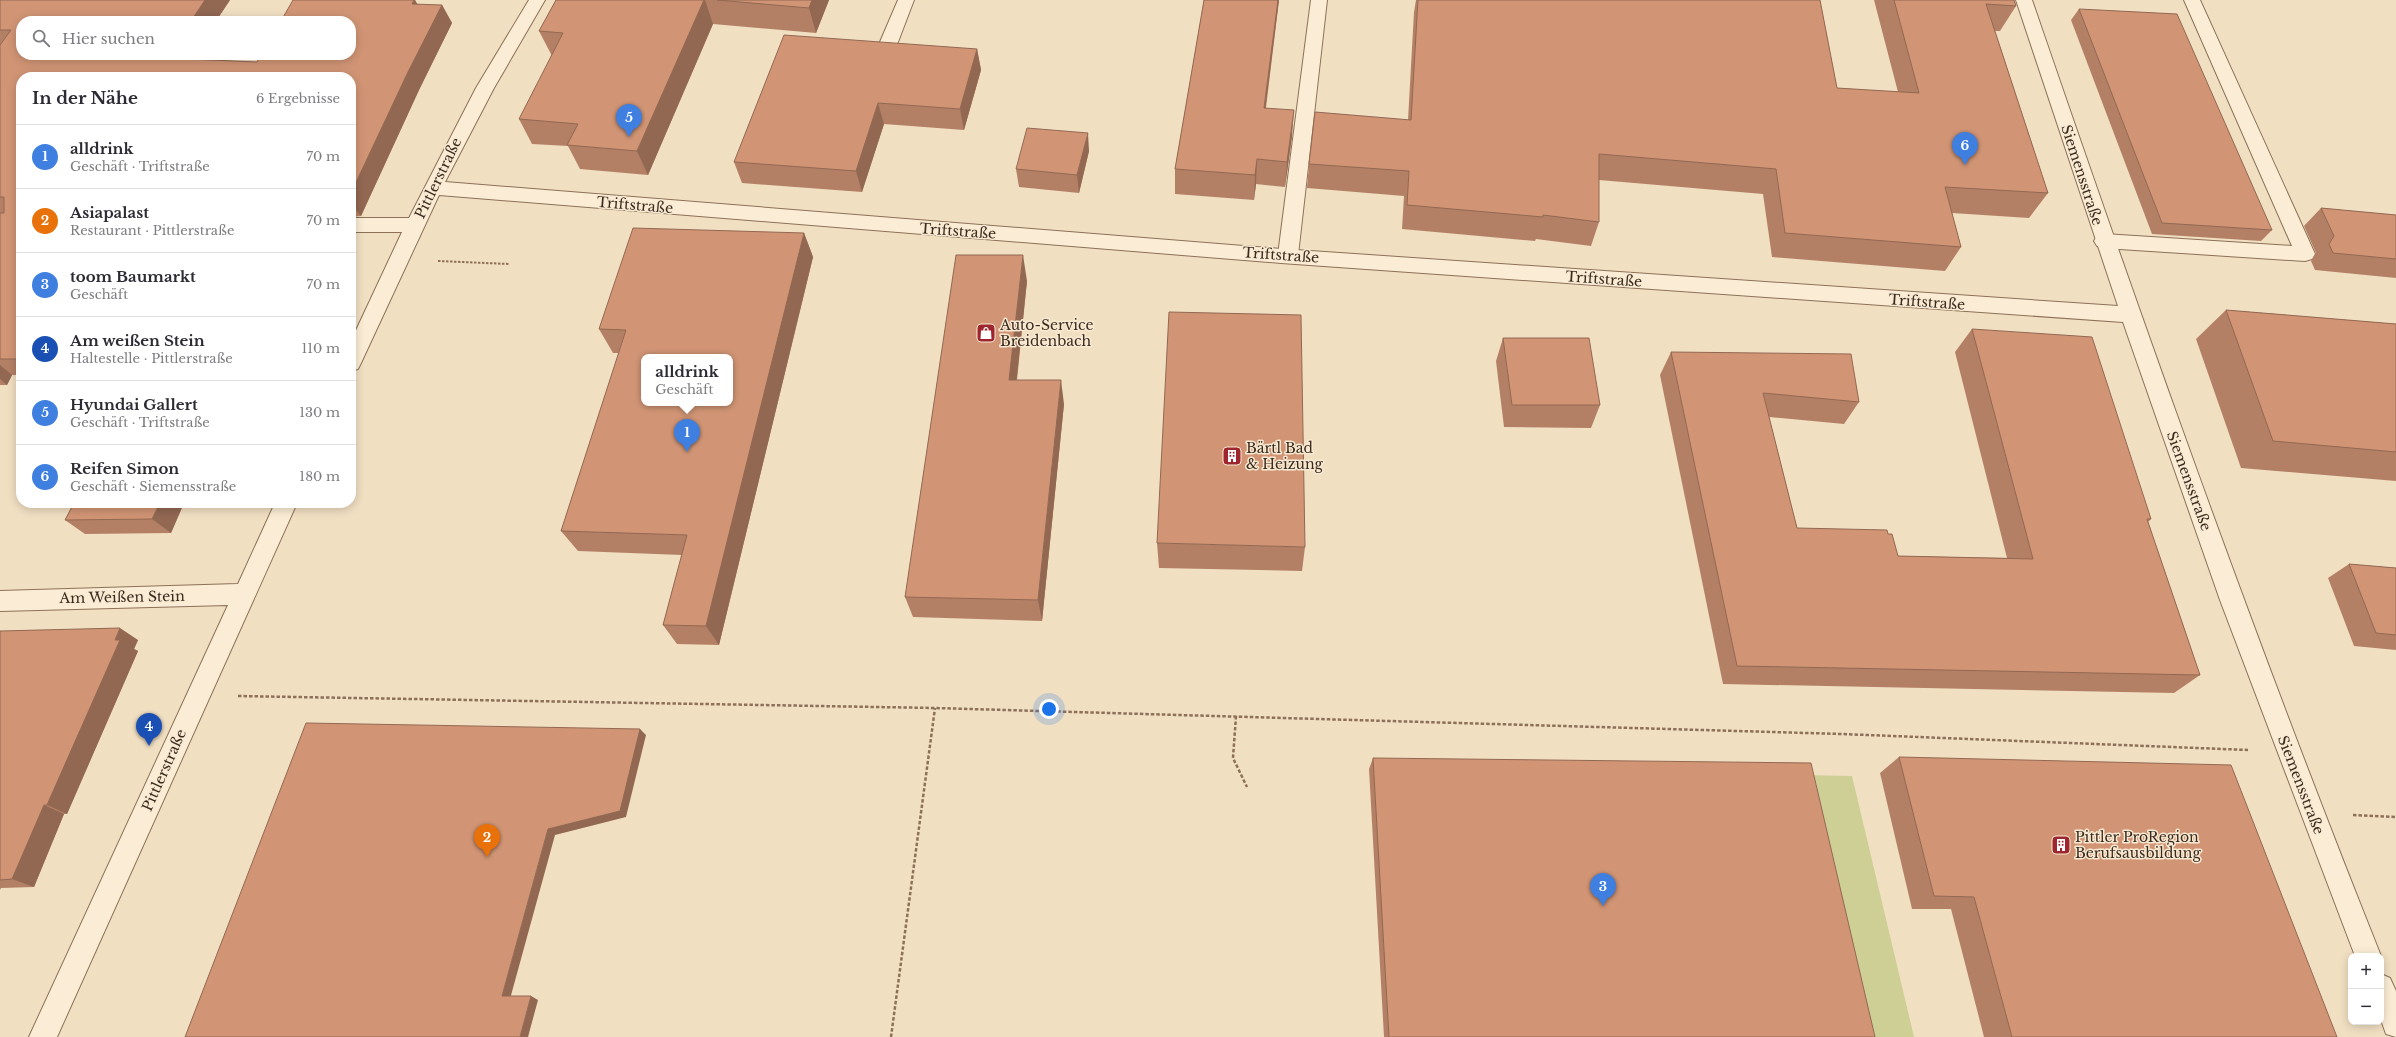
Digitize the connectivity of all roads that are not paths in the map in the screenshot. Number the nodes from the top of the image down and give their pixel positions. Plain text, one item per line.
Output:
1 (537, 0) edge
2 (906, 0) edge
3 (1319, 0) edge
4 (2024, 0) edge
5 (2192, 0) edge
6 (889, 42) edge
7 (433, 188) junction
8 (356, 225) edge
9 (415, 225) junction
10 (2104, 241) junction
11 (1288, 255) junction
12 (2129, 315) junction
13 (356, 352) edge
14 (284, 508) edge
15 (244, 594) junction
16 (0, 601) edge
17 (2367, 953) edge
18 (2382, 989) edge
19 (2396, 1024) edge
20 (43, 1037) edge

1 - 7 street, Pittlerstraße
2 - 6 street
3 - 11 street
4 - 10 street, Siemensstraße
5 - 10 street
7 - 9 street, Pittlerstraße
7 - 11 street, Triftstraße
8 - 9 street
9 - 13 street, Pittlerstraße
10 - 12 street, Siemensstraße
11 - 12 street, Triftstraße
12 - 17 street, Siemensstraße
14 - 15 street, Pittlerstraße
15 - 16 street, Am Weißen Stein
15 - 20 street, Pittlerstraße
18 - 19 street

